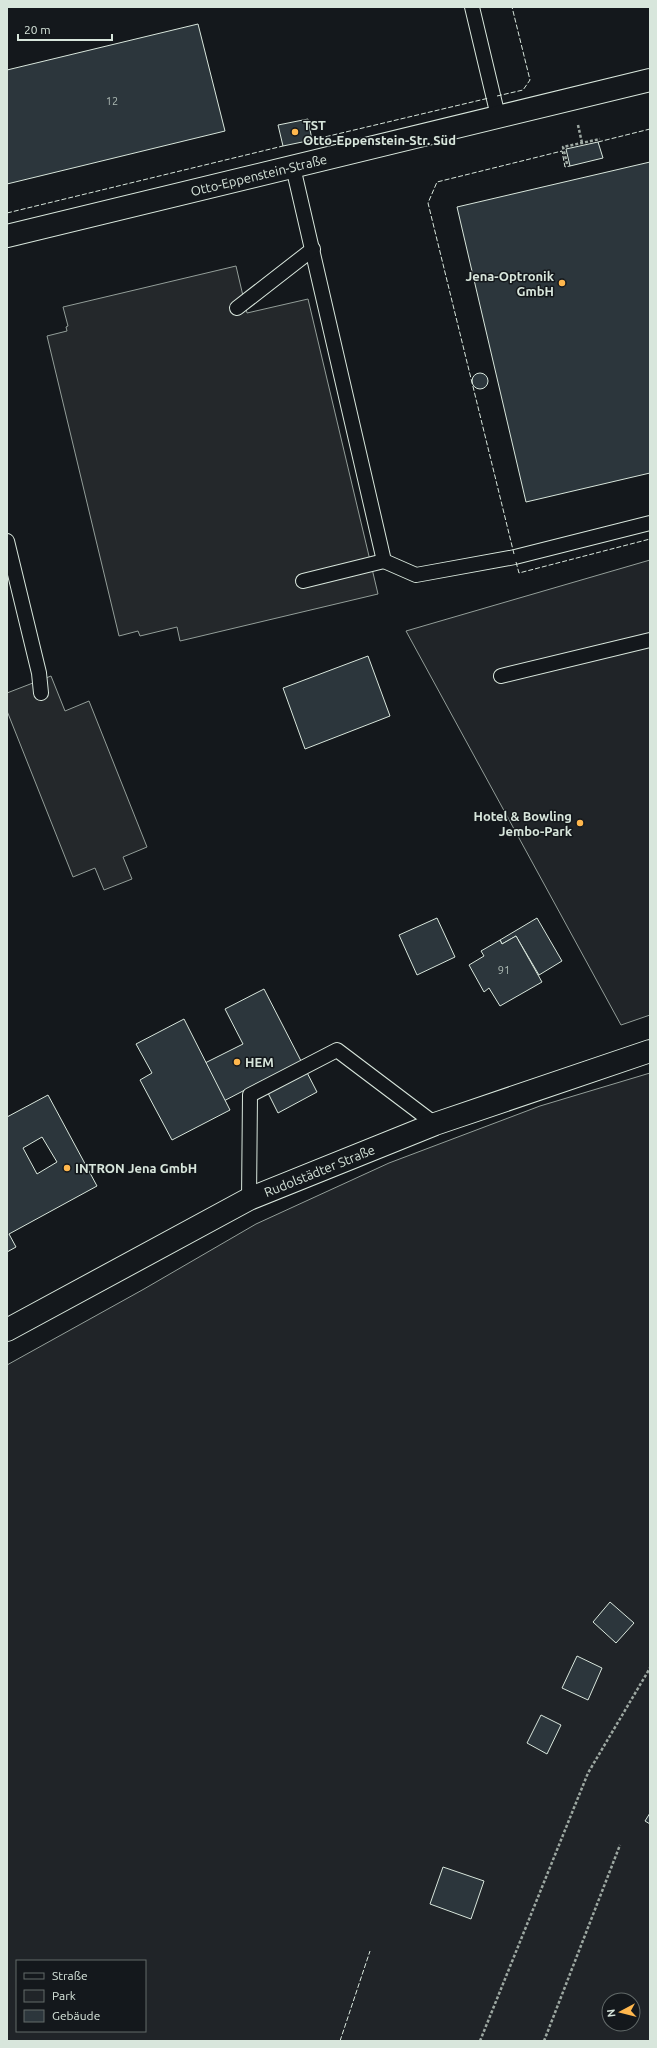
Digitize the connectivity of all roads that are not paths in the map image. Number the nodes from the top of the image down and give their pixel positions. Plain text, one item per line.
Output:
1 (472, 7) edge
2 (650, 80) edge
3 (498, 116) junction
4 (293, 167) junction
5 (7, 236) edge
6 (312, 249) junction
7 (237, 308) dead end
8 (650, 523) edge
9 (7, 541) edge
10 (384, 561) junction
11 (303, 581) dead end
12 (650, 640) edge
13 (502, 676) dead end
14 (41, 693) dead end
15 (650, 1051) edge
16 (435, 1124) junction
17 (249, 1200) junction
18 (7, 1330) edge

1 - 3 lane
2 - 3 street, Otto-Eppenstein-Straße
3 - 4 street, Otto-Eppenstein-Straße
4 - 5 street, Otto-Eppenstein-Straße
4 - 6 lane
6 - 7 lane
6 - 10 lane
8 - 10 lane
9 - 14 lane
10 - 11 lane
12 - 13 lane
15 - 16 street, Rudolstädter Straße
16 - 17 street, Rudolstädter Straße
16 - 17 lane
17 - 18 street, Rudolstädter Straße

